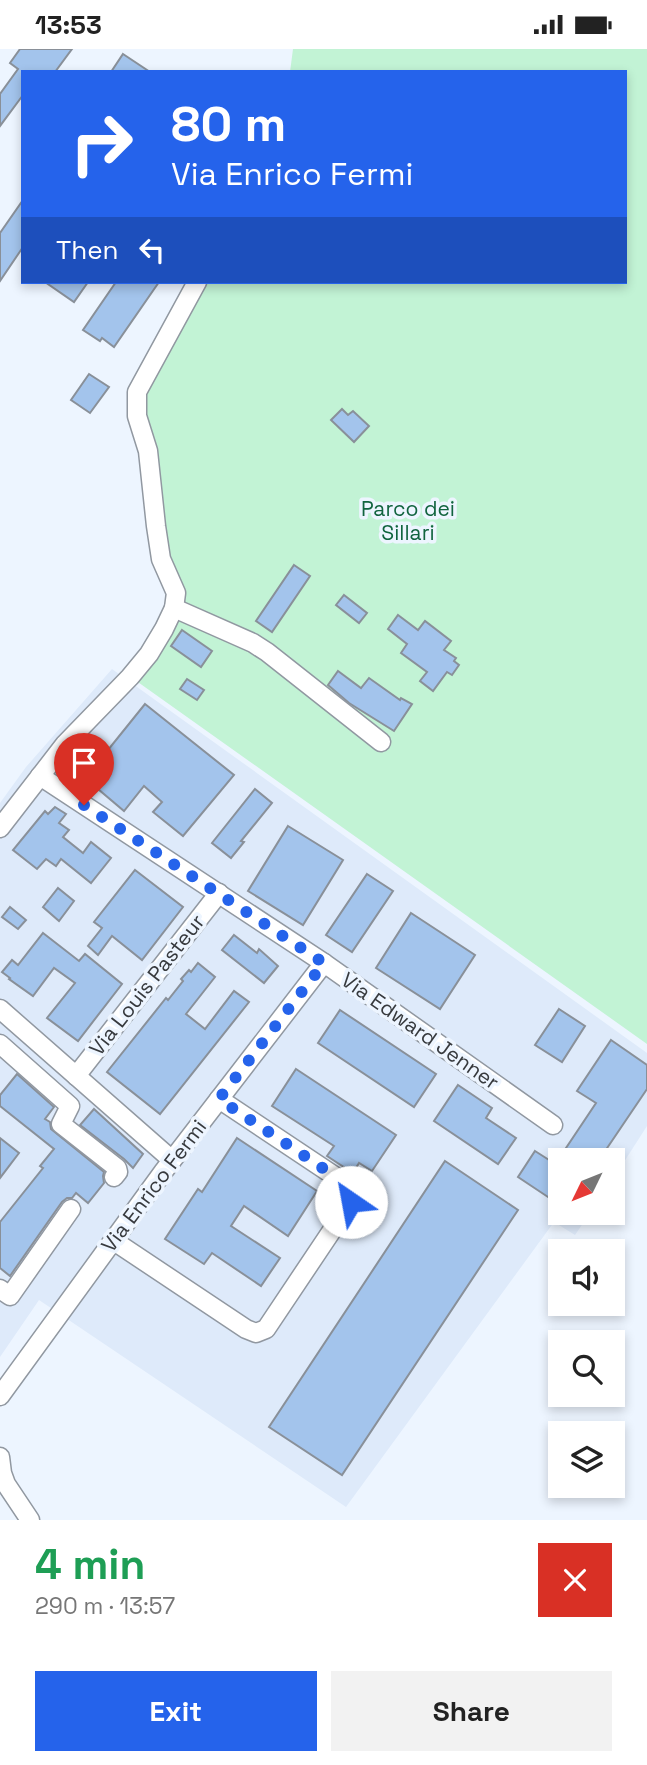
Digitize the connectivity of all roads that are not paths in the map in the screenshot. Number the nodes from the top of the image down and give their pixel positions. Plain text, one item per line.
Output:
1 (196, 284) edge
2 (174, 608) junction
3 (381, 742) dead end
4 (40, 776) junction
5 (0, 828) edge
6 (219, 894) junction
7 (324, 963) junction
8 (0, 1009) edge
9 (0, 1044) edge
10 (76, 1076) junction
11 (219, 1099) junction
12 (553, 1125) dead end
13 (172, 1160) junction
14 (114, 1177) dead end
15 (71, 1209) dead end
16 (114, 1241) junction
17 (0, 1289) edge
18 (14, 1379) junction
19 (0, 1396) edge
20 (0, 1411) edge
21 (0, 1457) edge
22 (1, 1465) edge
23 (0, 1473) edge
24 (30, 1520) edge

1 - 2 street
2 - 3 street
2 - 4 street
4 - 5 street
4 - 6 street, Via Edward Jenner
6 - 7 street, Via Edward Jenner
6 - 10 street, Via Louis Pasteur
7 - 11 street, Via Enrico Fermi
7 - 12 street, Via Edward Jenner
8 - 10 street
9 - 14 street
10 - 13 street
11 - 13 street, Via Enrico Fermi
11 - 16 street
13 - 16 street, Via Enrico Fermi
15 - 17 street
16 - 18 street, Via Enrico Fermi
18 - 19 street, Via Enrico Fermi
18 - 20 street, Via Enrico Fermi
21 - 22 street
22 - 23 street
22 - 24 street

